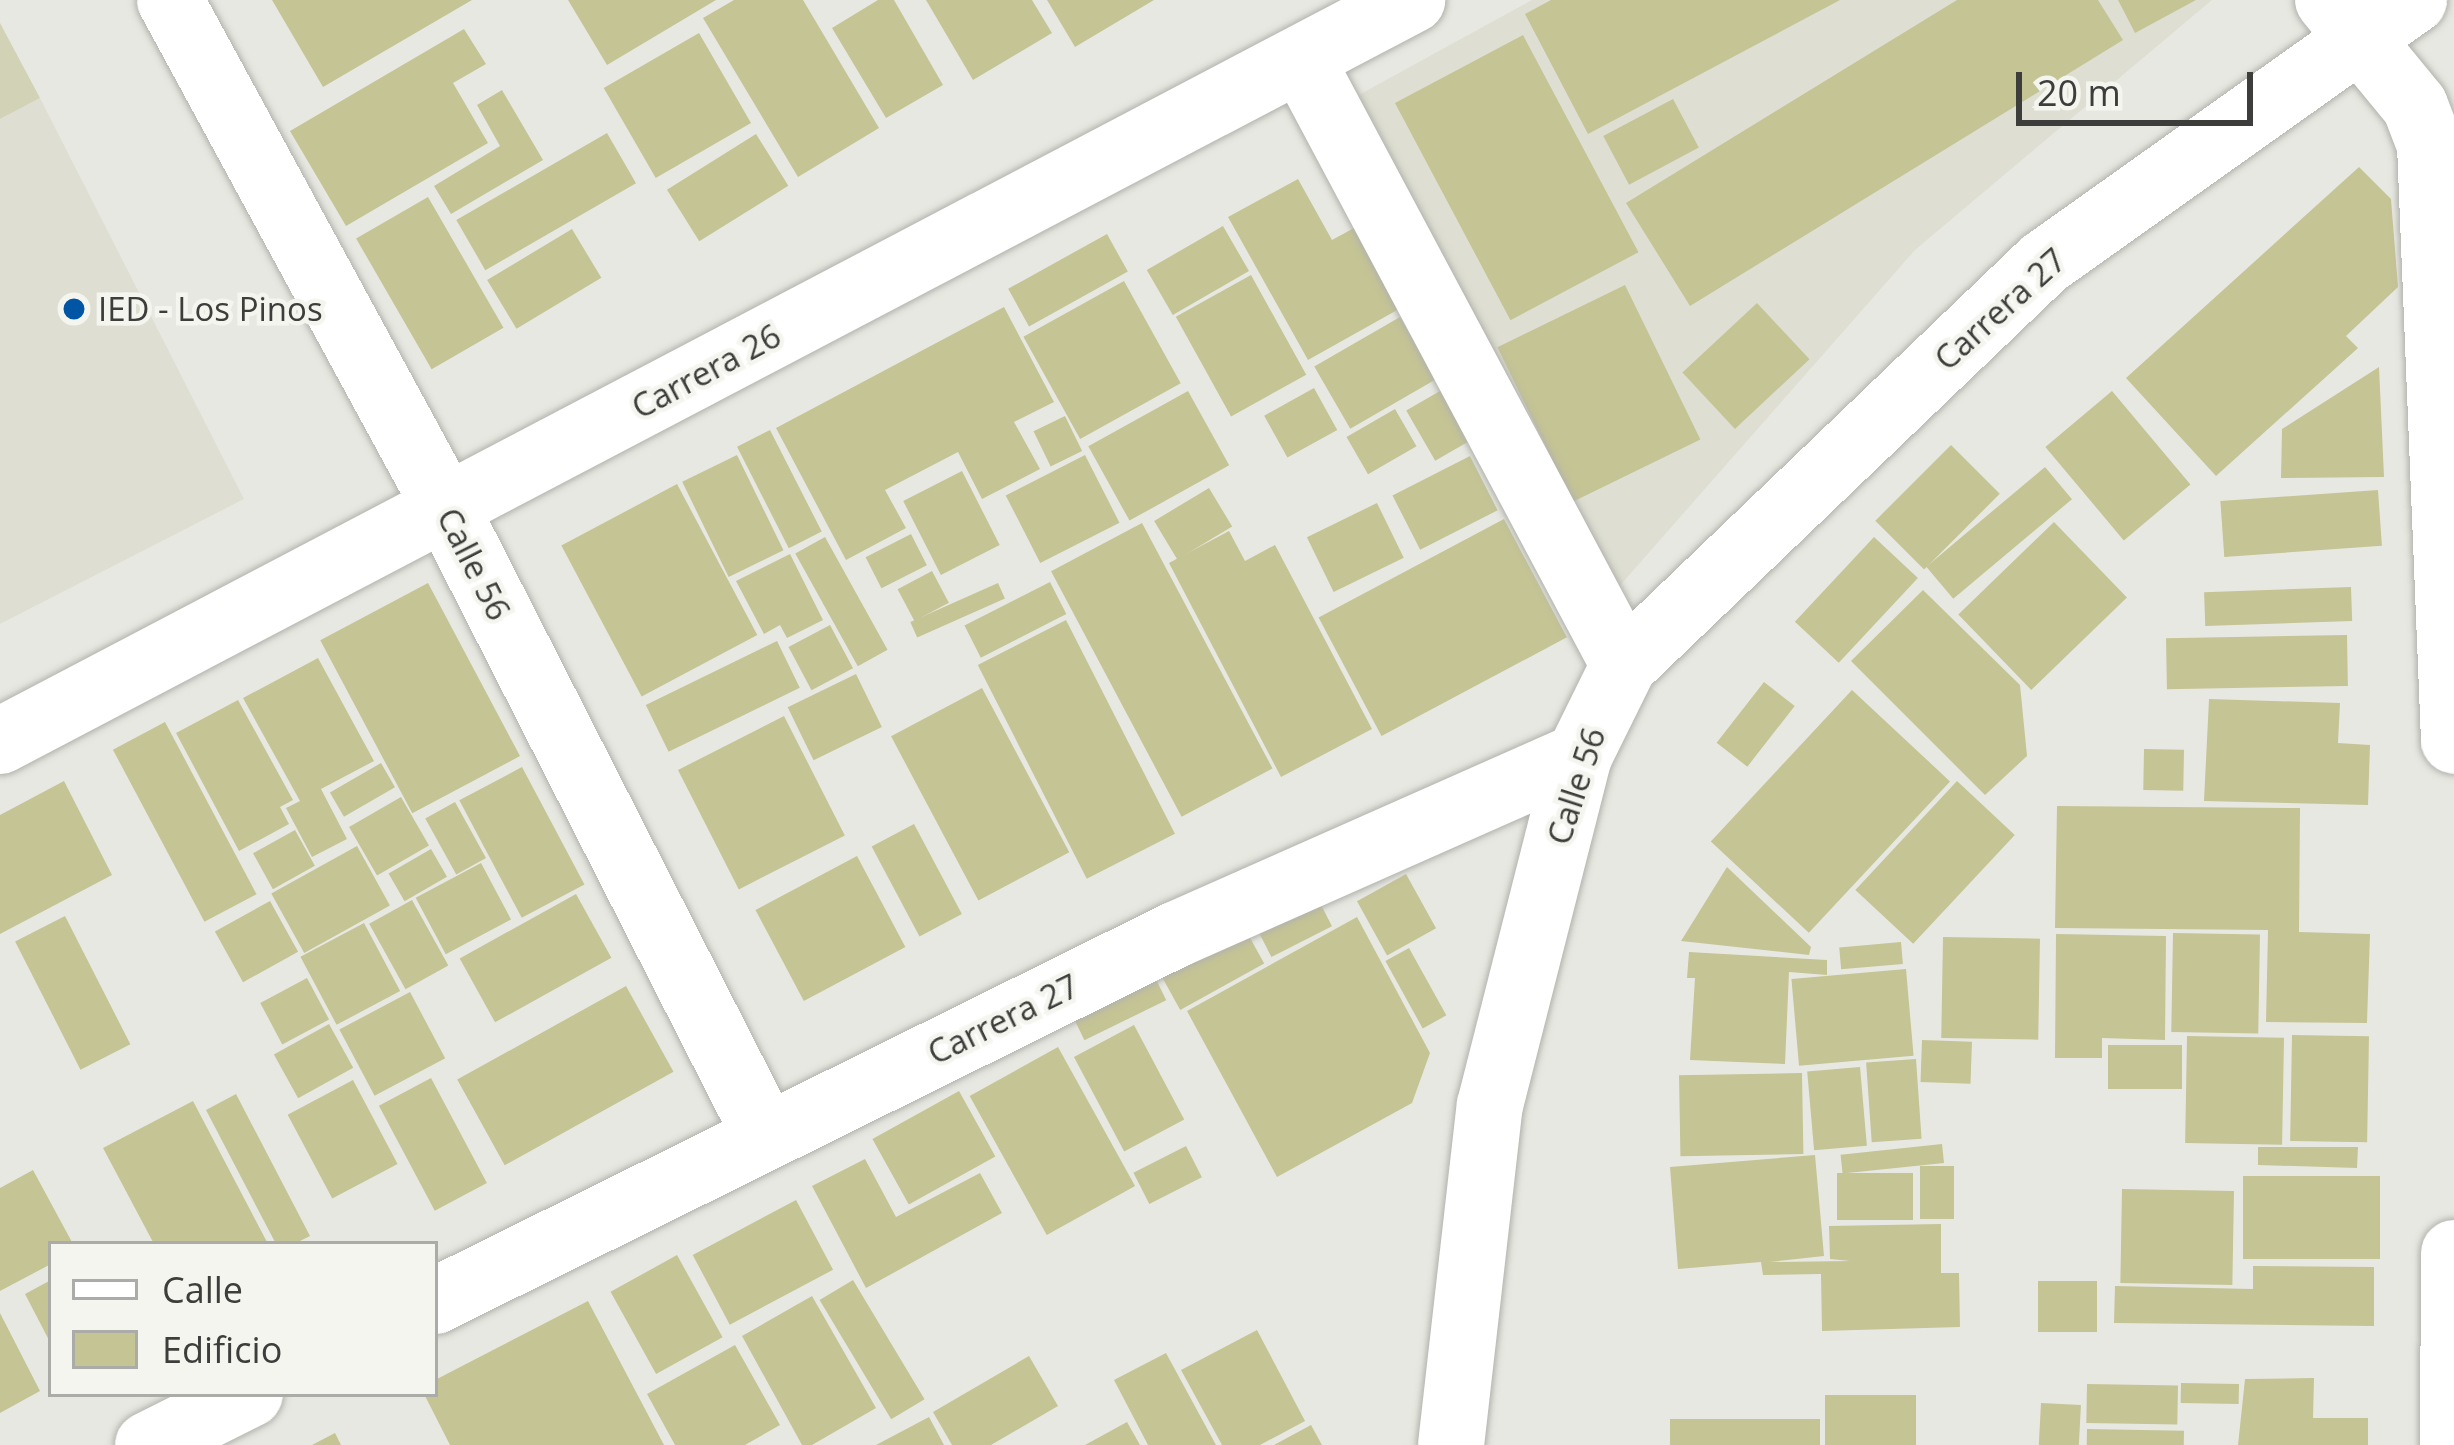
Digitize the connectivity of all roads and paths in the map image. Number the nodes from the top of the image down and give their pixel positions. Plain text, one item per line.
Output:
1 (170, 0) edge
2 (1412, 0) edge
3 (2414, 0) edge
4 (2343, 19) edge
5 (1301, 59) junction
6 (446, 508) junction
7 (1624, 664) junction
8 (0, 741) edge
9 (2454, 741) edge
10 (1579, 756) junction
11 (766, 1134) junction
12 (2454, 1253) edge
13 (438, 1298) edge
14 (244, 1397) edge
15 (148, 1445) edge
16 (1450, 1445) edge
17 (2452, 1445) edge

1 - 6 street, Calle 56
2 - 5 street, Carrera 26
3 - 4 street, Carrera 27
4 - 7 street, Carrera 27
4 - 9 street
5 - 6 street, Carrera 26
5 - 7 street
6 - 8 street, Carrera 26
6 - 11 street, Calle 56
7 - 10 street, Calle 56
10 - 11 street, Carrera 27
10 - 16 street, Calle 56
11 - 13 street, Carrera 27
12 - 17 street
14 - 15 street

